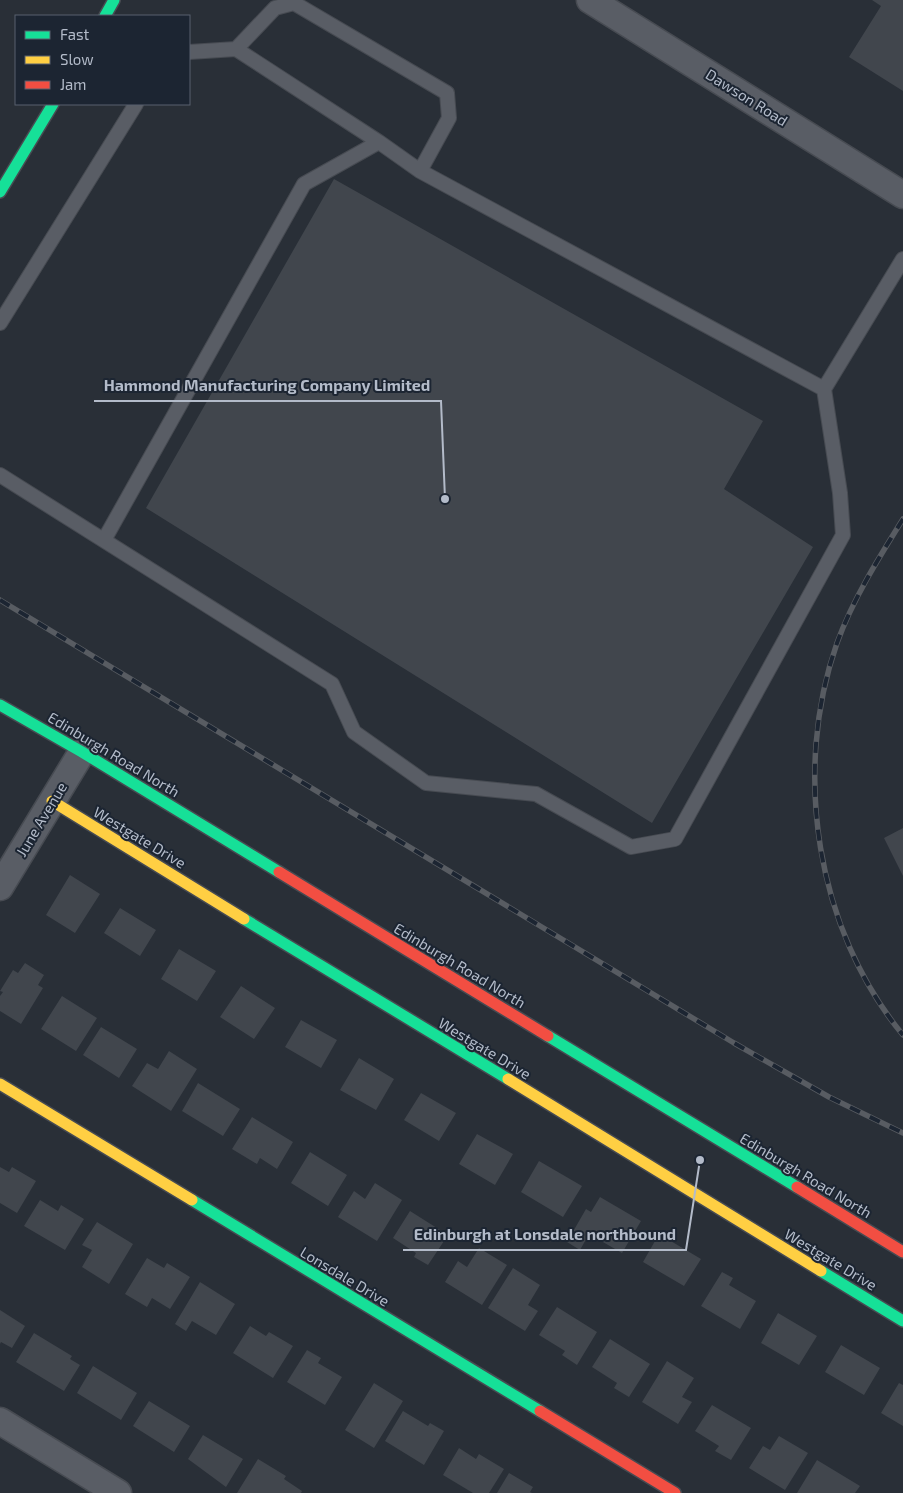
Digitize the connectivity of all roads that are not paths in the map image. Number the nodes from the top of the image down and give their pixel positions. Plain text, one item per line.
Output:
1 (114, 0) edge
2 (590, 0) edge
3 (106, 15) edge
4 (236, 49) junction
5 (190, 52) edge
6 (52, 105) edge
7 (135, 105) edge
8 (380, 142) junction
9 (420, 171) junction
10 (0, 192) edge
11 (903, 195) edge
12 (903, 259) edge
13 (0, 323) edge
14 (824, 389) junction
15 (0, 475) edge
16 (104, 540) junction
17 (0, 704) edge
18 (82, 752) junction
19 (52, 801) junction
20 (0, 887) edge
21 (0, 1084) edge
22 (903, 1252) edge
23 (903, 1321) edge
24 (0, 1421) edge
25 (118, 1493) edge
26 (675, 1493) edge

1 - 3 street
2 - 11 street, Dawson Road
4 - 5 lane
4 - 8 lane
4 - 9 lane
6 - 10 street
7 - 13 lane
8 - 9 lane
8 - 16 lane
9 - 14 lane
12 - 14 lane
14 - 16 lane
15 - 16 lane
17 - 18 street, Edinburgh Road North
18 - 19 street, June Avenue
18 - 22 street, Edinburgh Road North
19 - 20 street, June Avenue
19 - 23 street, Westgate Drive
21 - 26 street, Lonsdale Drive
24 - 25 street

